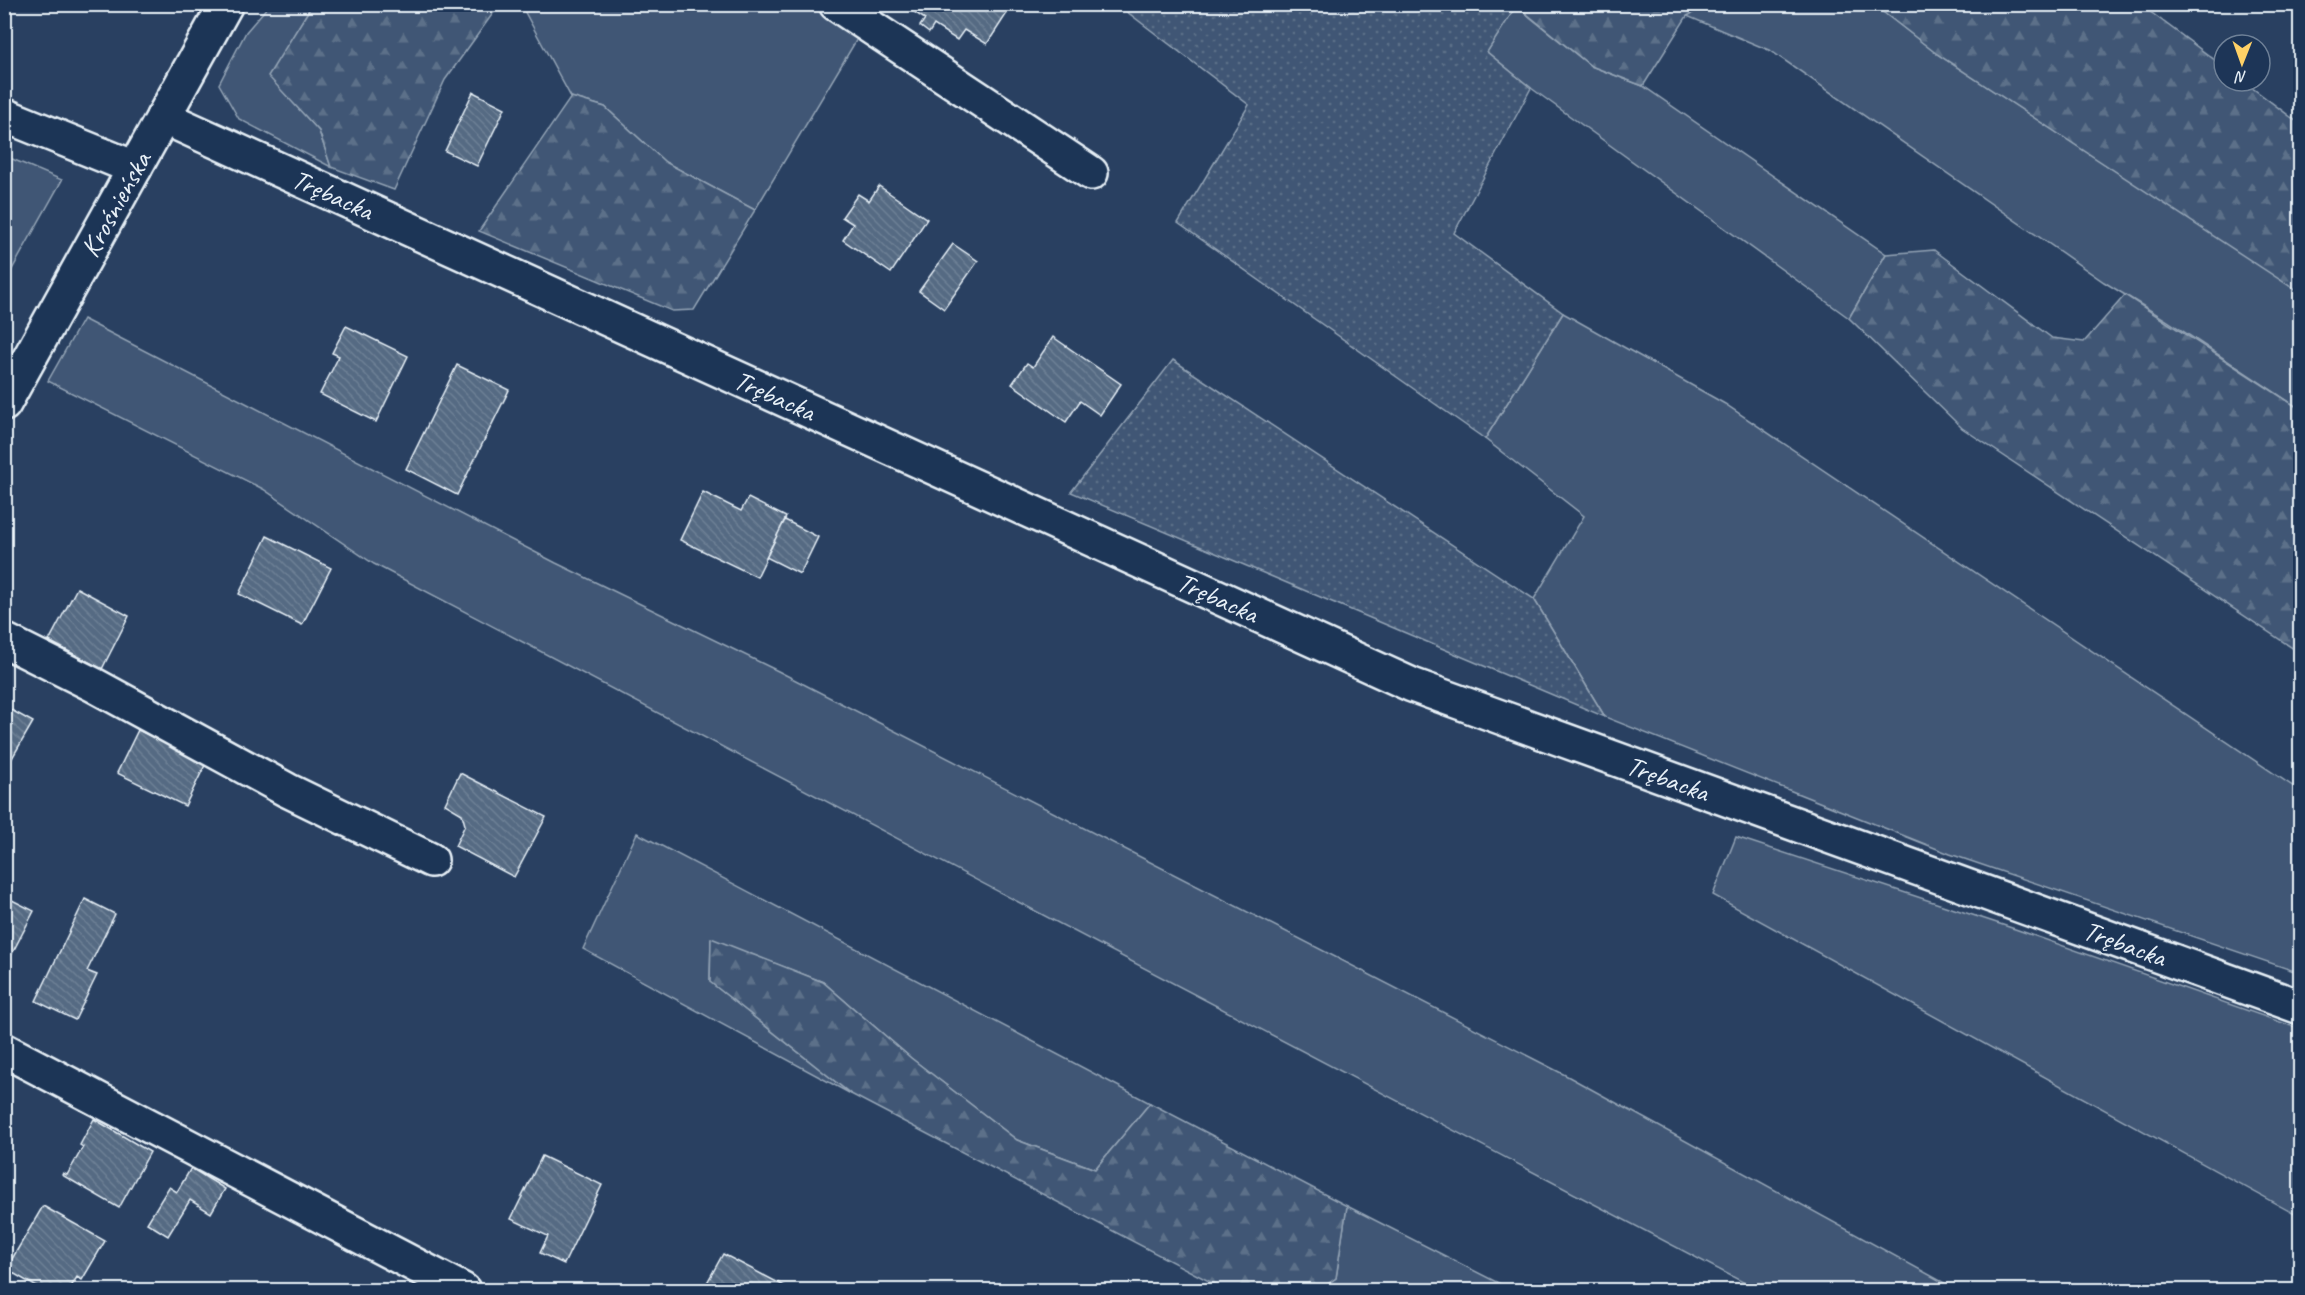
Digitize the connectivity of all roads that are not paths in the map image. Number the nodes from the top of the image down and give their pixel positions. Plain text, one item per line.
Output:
1 (226, 4) edge
2 (836, 4) edge
3 (4, 115) edge
4 (163, 117) junction
5 (135, 168) junction
6 (1091, 173) dead end
7 (4, 404) edge
8 (4, 640) edge
9 (431, 860) dead end
10 (2301, 1007) edge
11 (4, 1050) edge
12 (463, 1290) edge

1 - 4 street, Krośnieńska
2 - 6 street
3 - 5 street
4 - 5 street, Krośnieńska
4 - 10 street, Trębacka
5 - 7 street, Krośnieńska
8 - 9 street
11 - 12 street

